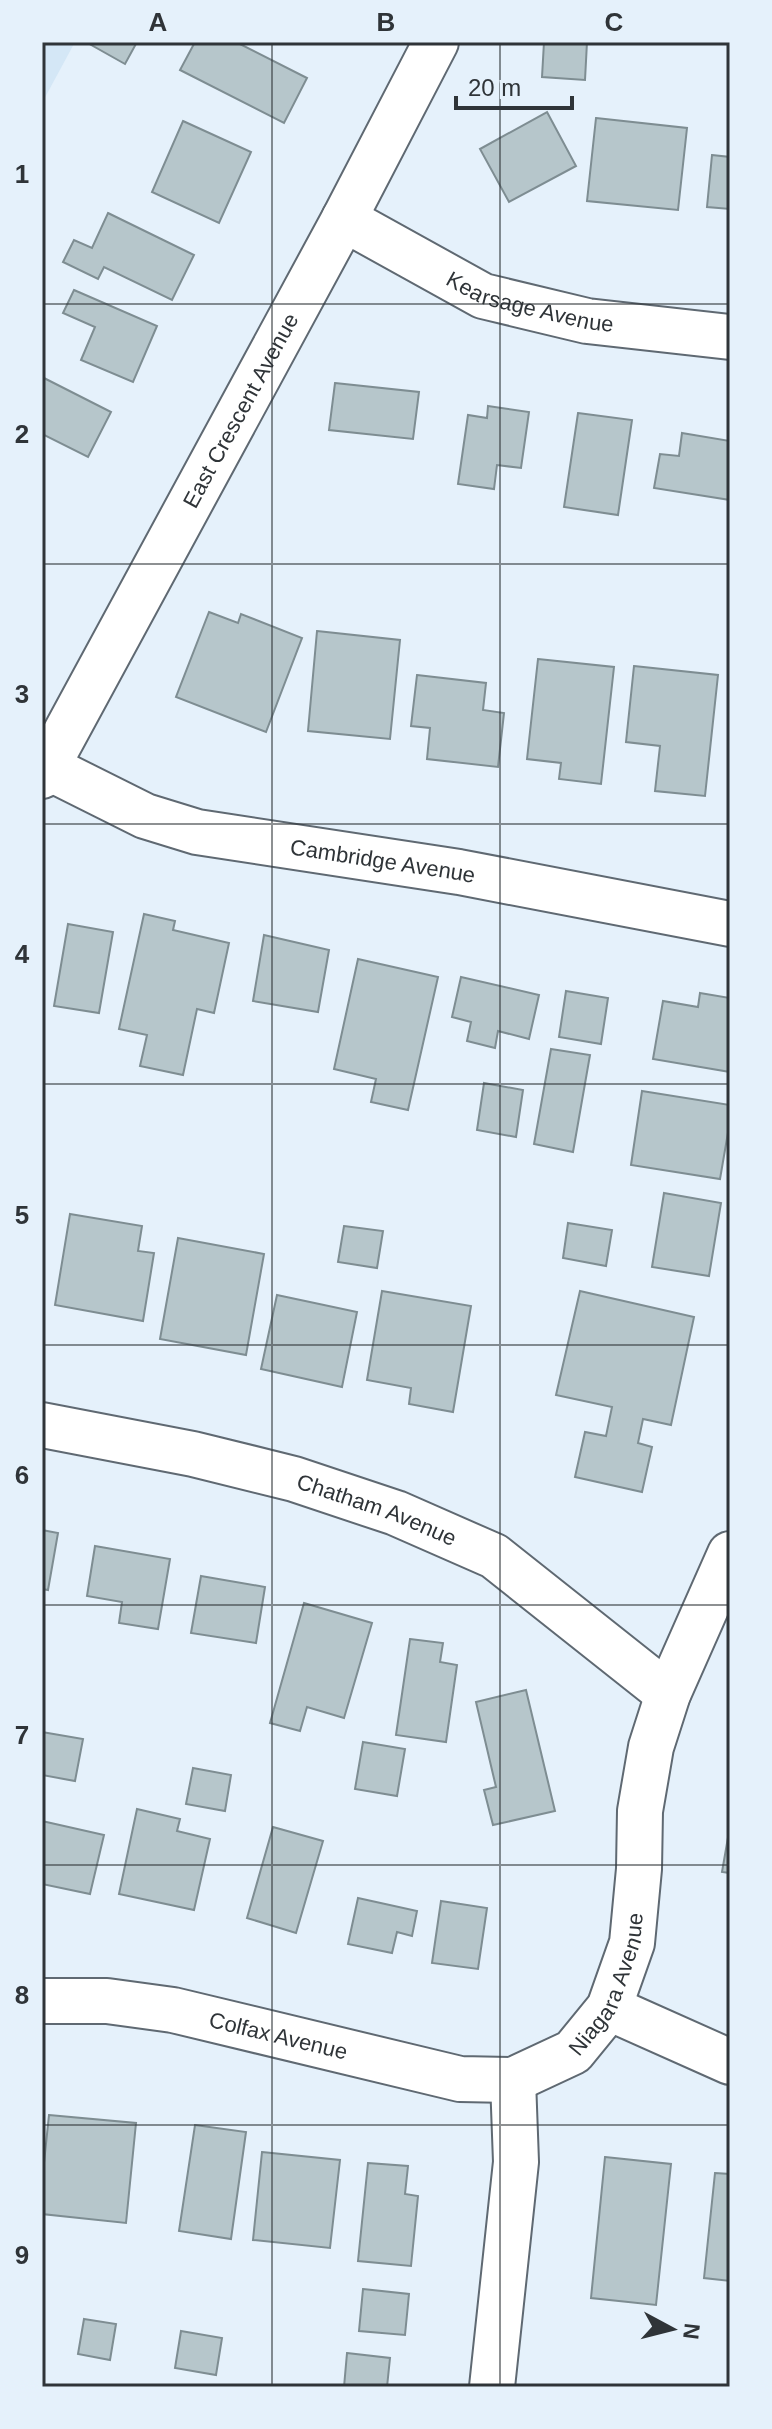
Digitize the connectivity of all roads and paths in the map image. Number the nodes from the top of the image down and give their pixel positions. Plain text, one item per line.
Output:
1 (436, 42) edge
2 (344, 219) junction
3 (730, 337) edge
4 (44, 772) edge
5 (730, 924) edge
6 (42, 1425) edge
7 (730, 1554) edge
8 (668, 1694) junction
9 (42, 2001) edge
10 (609, 2008) junction
11 (730, 2062) edge
12 (513, 2080) junction
13 (492, 2387) edge

1 - 2 street, East Crescent Avenue
2 - 3 street, Kearsage Avenue
2 - 4 street, East Crescent Avenue
4 - 5 street, Cambridge Avenue
6 - 8 street, Chatham Avenue
7 - 8 street, Niagara Avenue
8 - 10 street, Niagara Avenue
9 - 12 street, Colfax Avenue
10 - 11 street
10 - 12 street, Niagara Avenue
12 - 13 street

